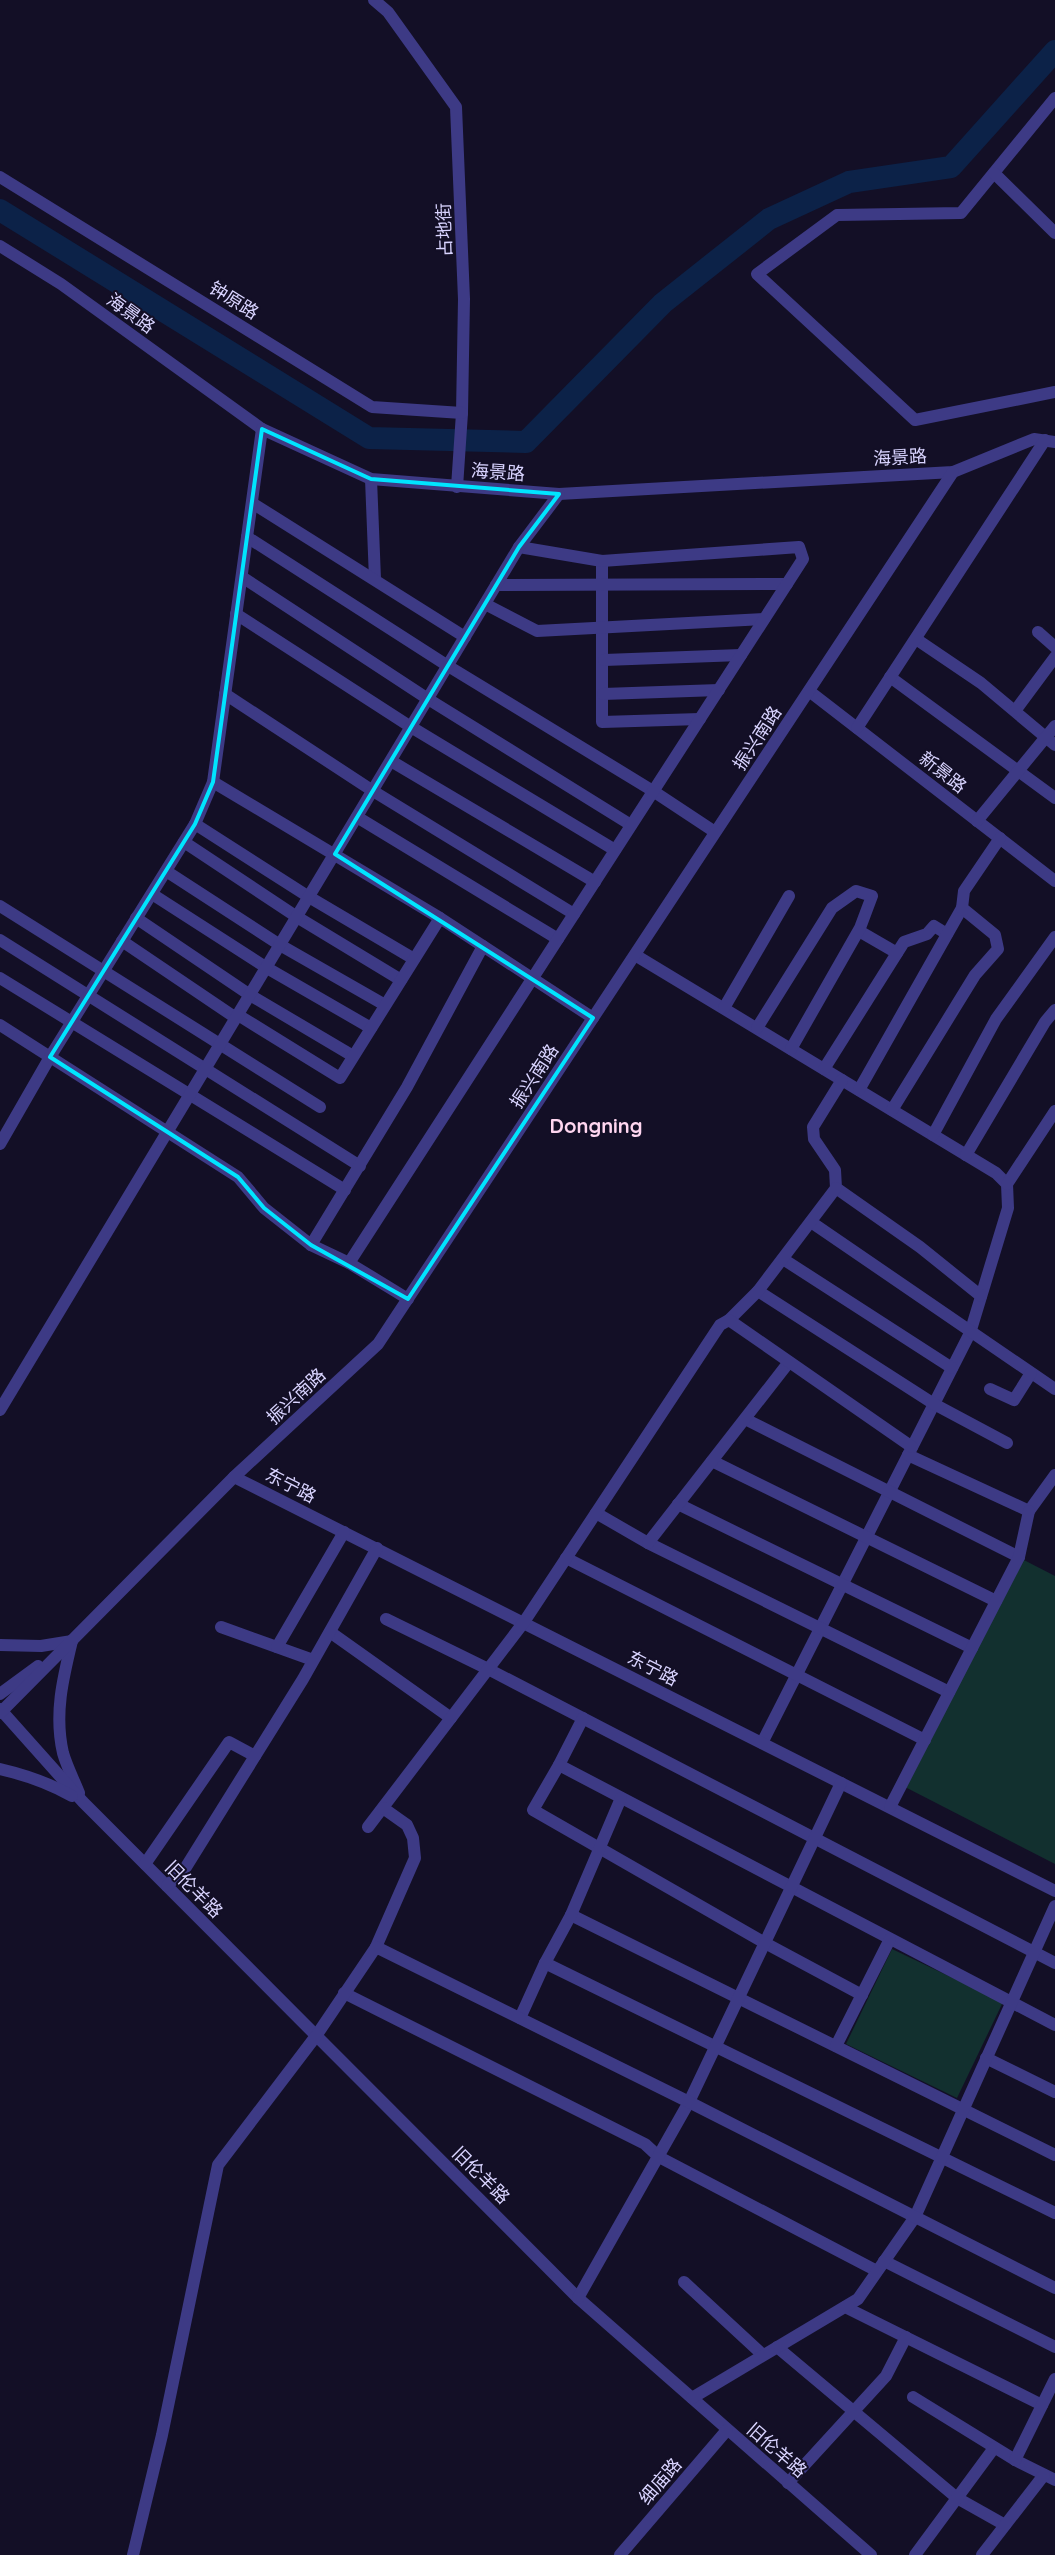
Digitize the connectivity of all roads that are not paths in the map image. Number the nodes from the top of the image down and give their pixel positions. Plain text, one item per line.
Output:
1 (374, 0) edge
2 (1053, 106) edge
3 (994, 173) junction
4 (0, 177) edge
5 (1055, 233) edge
6 (0, 246) edge
7 (1055, 392) edge
8 (462, 413) junction
9 (262, 429) junction
10 (1050, 441) edge
11 (953, 472) junction
12 (371, 479) junction
13 (457, 487) junction
14 (559, 494) junction
15 (252, 504) junction
16 (247, 537) junction
17 (519, 547) junction
18 (602, 561) junction
19 (242, 577) junction
20 (375, 579) junction
21 (787, 584) junction
22 (496, 585) junction
23 (602, 585) junction
24 (485, 604) junction
25 (236, 614) junction
26 (764, 620) junction
27 (603, 628) junction
28 (1038, 632) dead end
29 (465, 638) junction
30 (916, 638) junction
31 (1055, 647) edge
32 (741, 655) junction
33 (1055, 657) edge
34 (604, 660) junction
35 (448, 666) junction
36 (890, 677) junction
37 (719, 690) junction
38 (809, 691) junction
39 (225, 694) junction
40 (603, 694) junction
41 (428, 699) junction
42 (1015, 711) junction
43 (700, 719) junction
44 (1055, 726) edge
45 (411, 727) junction
46 (857, 728) junction
47 (1050, 741) edge
48 (391, 760) junction
49 (1018, 771) junction
50 (213, 782) junction
51 (373, 791) junction
52 (653, 791) junction
53 (1055, 798) edge
54 (357, 817) junction
55 (978, 821) junction
56 (195, 824) junction
57 (631, 825) junction
58 (715, 832) junction
59 (1000, 838) junction
60 (184, 842) junction
61 (615, 850) junction
62 (335, 854) junction
63 (166, 871) junction
64 (1055, 880) edge
65 (595, 882) junction
66 (152, 894) junction
67 (789, 896) dead end
68 (309, 897) junction
69 (0, 906) edge
70 (962, 908) junction
71 (574, 914) junction
72 (297, 917) junction
73 (136, 918) junction
74 (440, 918) junction
75 (859, 931) junction
76 (947, 934) junction
77 (1055, 937) edge
78 (558, 939) junction
79 (0, 940) edge
80 (122, 941) junction
81 (280, 945) junction
82 (483, 946) junction
83 (897, 953) junction
84 (635, 955) junction
85 (414, 959) junction
86 (267, 968) junction
87 (104, 970) junction
88 (0, 978) edge
89 (533, 979) junction
90 (401, 980) junction
91 (250, 995) junction
92 (88, 996) junction
93 (385, 1006) junction
94 (724, 1008) junction
95 (1055, 1010) edge
96 (238, 1015) junction
97 (593, 1018) junction
98 (72, 1022) junction
99 (0, 1026) edge
100 (371, 1028) junction
101 (757, 1028) junction
102 (220, 1044) junction
103 (791, 1049) junction
104 (353, 1056) junction
105 (50, 1057) junction
106 (824, 1069) junction
107 (205, 1070) junction
108 (842, 1080) junction
109 (859, 1090) junction
110 (189, 1096) junction
111 (320, 1108) dead end
112 (892, 1110) junction
113 (1055, 1111) edge
114 (167, 1132) junction
115 (933, 1135) junction
116 (0, 1144) edge
117 (966, 1155) junction
118 (360, 1166) junction
119 (1007, 1184) junction
120 (836, 1188) junction
121 (345, 1190) junction
122 (811, 1222) junction
123 (311, 1245) junction
124 (783, 1259) junction
125 (349, 1263) junction
126 (758, 1291) junction
127 (981, 1296) junction
128 (408, 1299) junction
129 (729, 1320) junction
130 (970, 1333) junction
131 (789, 1362) junction
132 (952, 1368) junction
133 (1031, 1373) junction
134 (990, 1389) dead end
135 (1055, 1389) edge
136 (934, 1404) junction
137 (0, 1410) edge
138 (745, 1419) junction
139 (1008, 1443) dead end
140 (910, 1451) junction
141 (712, 1461) junction
142 (1055, 1475) edge
143 (234, 1476) junction
144 (889, 1492) junction
145 (678, 1504) junction
146 (1029, 1511) junction
147 (596, 1513) junction
148 (344, 1532) junction
149 (866, 1537) junction
150 (648, 1543) junction
151 (377, 1548) junction
152 (1019, 1557) junction
153 (566, 1558) junction
154 (842, 1585) junction
155 (996, 1601) junction
156 (386, 1619) dead end
157 (524, 1622) junction
158 (221, 1627) dead end
159 (820, 1628) junction
160 (330, 1632) junction
161 (72, 1641) junction
162 (0, 1645) edge
163 (277, 1647) junction
164 (972, 1648) junction
165 (313, 1660) junction
166 (488, 1669) junction
167 (797, 1674) junction
168 (949, 1692) junction
169 (0, 1694) edge
170 (0, 1711) edge
171 (451, 1718) junction
172 (583, 1718) junction
173 (925, 1740) junction
174 (762, 1743) junction
175 (255, 1756) junction
176 (558, 1765) junction
177 (0, 1769) edge
178 (841, 1783) junction
179 (621, 1798) junction
180 (83, 1802) junction
181 (890, 1807) junction
182 (383, 1808) junction
183 (368, 1828) dead end
184 (814, 1839) junction
185 (600, 1847) junction
186 (145, 1864) junction
187 (167, 1886) junction
188 (792, 1887) junction
189 (1055, 1891) edge
190 (1055, 1906) edge
191 (571, 1915) junction
192 (890, 1938) junction
193 (765, 1943) junction
194 (376, 1947) junction
195 (1034, 1952) junction
196 (545, 1963) junction
197 (1055, 1964) edge
198 (344, 1993) junction
199 (862, 1995) junction
200 (738, 1998) junction
201 (1011, 2002) junction
202 (520, 2018) junction
203 (1055, 2025) edge
204 (316, 2036) junction
205 (715, 2046) junction
206 (836, 2046) junction
207 (986, 2058) junction
208 (1055, 2092) edge
209 (689, 2102) junction
210 (963, 2110) junction
211 (1055, 2155) edge
212 (659, 2157) junction
213 (942, 2158) junction
214 (1055, 2213) edge
215 (915, 2217) junction
216 (881, 2266) junction
217 (684, 2282) dead end
218 (1055, 2288) edge
219 (578, 2298) junction
220 (845, 2307) junction
221 (906, 2338) junction
222 (777, 2347) junction
223 (1055, 2347) edge
224 (763, 2356) junction
225 (1055, 2379) edge
226 (913, 2397) dead end
227 (692, 2398) junction
228 (1042, 2405) junction
229 (854, 2411) junction
230 (727, 2430) junction
231 (994, 2448) junction
232 (1015, 2460) junction
233 (1049, 2477) edge
234 (788, 2483) junction
235 (957, 2498) junction
236 (1005, 2525) junction
237 (134, 2555) edge
238 (620, 2555) edge
239 (871, 2555) edge
240 (915, 2555) edge
241 (982, 2555) edge

1 - 8 street, 占地街
2 - 3 street
3 - 5 street
3 - 7 street
4 - 8 street, 钟原路
6 - 9 street, 海景路
8 - 13 street, 占地街
9 - 12 street, 海景路
9 - 15 street
10 - 11 street, 海景路
10 - 30 street
11 - 14 street, 海景路
11 - 38 street, 振兴南路
12 - 13 street, 海景路
12 - 20 street
13 - 14 street, 海景路
14 - 17 street
15 - 16 street
15 - 20 street
16 - 19 street
16 - 35 street
17 - 18 street
17 - 22 street
18 - 21 street
18 - 23 street
19 - 25 street
19 - 41 street
20 - 29 street
21 - 23 street
21 - 26 street
22 - 23 street
22 - 24 street
23 - 27 street
24 - 27 street
24 - 29 street
25 - 39 street
25 - 45 street
26 - 27 street
26 - 32 street
27 - 34 street
28 - 31 street
29 - 35 street
30 - 36 street
30 - 42 street
32 - 34 street
32 - 37 street
33 - 42 street
34 - 40 street
35 - 41 street
35 - 52 street
36 - 46 street
36 - 49 street
37 - 40 street
37 - 43 street
38 - 46 street, 新景路
38 - 58 street, 振兴南路
39 - 50 street
39 - 51 street
40 - 43 street
41 - 45 street
41 - 57 street
42 - 47 street
43 - 52 street
44 - 47 street
45 - 48 street
45 - 61 street
46 - 55 street, 新景路
47 - 49 street
48 - 51 street
48 - 65 street
49 - 53 street
49 - 55 street
50 - 56 street
50 - 62 street
51 - 54 street
51 - 71 street
52 - 57 street
52 - 58 street
54 - 62 street
54 - 78 street
55 - 59 street, 新景路
56 - 60 street
56 - 68 street
57 - 61 street
58 - 84 street, 振兴南路
59 - 64 street, 新景路
59 - 70 street
60 - 63 street
60 - 72 street
61 - 65 street
62 - 68 street
62 - 74 street
63 - 66 street
63 - 81 street
65 - 71 street
66 - 73 street
66 - 86 street
67 - 94 street
68 - 72 street
68 - 85 street
69 - 87 street
70 - 76 street
70 - 112 street
71 - 78 street
72 - 81 street
72 - 90 street
73 - 80 street
73 - 91 street
74 - 82 street
74 - 85 street
75 - 83 street
75 - 101 street
75 - 103 street
76 - 83 street
76 - 109 street
77 - 115 street
78 - 89 street
79 - 92 street
80 - 87 street
80 - 96 street
81 - 86 street
81 - 93 street
82 - 89 street
82 - 118 street
83 - 106 street
84 - 94 street
84 - 97 street, 振兴南路
85 - 90 street
86 - 91 street
86 - 100 street
87 - 92 street
87 - 102 street
88 - 98 street
89 - 97 street
89 - 125 street
90 - 93 street
91 - 96 street
91 - 104 street
92 - 98 street
92 - 107 street
93 - 100 street
94 - 101 street
95 - 117 street
96 - 102 street
96 - 104 street
97 - 128 street, 振兴南路
98 - 105 street
98 - 110 street
99 - 105 street
100 - 104 street
101 - 103 street
102 - 107 street
102 - 111 street
103 - 106 street
105 - 114 street
105 - 116 street
106 - 108 street
107 - 110 street
107 - 118 street
108 - 109 street
108 - 120 street
109 - 112 street
110 - 114 street
110 - 121 street
112 - 115 street
113 - 119 street
114 - 123 street
114 - 137 street
115 - 117 street
117 - 119 street
118 - 121 street
119 - 127 street
120 - 122 street
120 - 127 street
121 - 123 street
122 - 124 street
122 - 130 street
123 - 125 street
124 - 126 street
124 - 132 street
125 - 128 street
126 - 129 street
126 - 136 street
127 - 130 street
128 - 143 street, 振兴南路
129 - 131 street
129 - 147 street
130 - 132 street
130 - 133 street
131 - 138 street
131 - 140 street
132 - 136 street
133 - 134 street
133 - 135 street
136 - 139 street
136 - 140 street
138 - 141 street
138 - 144 street
140 - 144 street
140 - 146 street
141 - 145 street
141 - 149 street
142 - 146 street
143 - 148 street, 东宁路
143 - 161 street, 振兴南路
144 - 149 street
144 - 152 street
145 - 150 street
145 - 154 street
146 - 152 street
147 - 150 street
147 - 153 street
148 - 151 street, 东宁路
148 - 163 street
149 - 154 street
149 - 155 street
150 - 159 street
151 - 157 street, 东宁路
151 - 160 street
152 - 155 street
153 - 157 street
153 - 167 street
154 - 159 street
154 - 164 street
155 - 164 street
156 - 166 street
157 - 166 street
157 - 174 street, 东宁路
158 - 163 street
159 - 167 street
159 - 168 street
160 - 165 street
160 - 171 street
161 - 162 street
161 - 169 street
161 - 170 street
161 - 180 street
163 - 165 street
164 - 168 street
165 - 175 street
166 - 171 street
166 - 172 street
167 - 173 street
167 - 174 street
168 - 173 street
170 - 180 street
171 - 182 street
172 - 176 street
172 - 184 street
173 - 181 street
174 - 178 street, 东宁路
175 - 186 street
175 - 187 street
176 - 179 street
176 - 185 street
177 - 180 street
178 - 181 street, 东宁路
178 - 184 street
179 - 185 street
179 - 188 street
180 - 186 street, 旧伦羊路
181 - 189 street, 东宁路
182 - 183 street
182 - 194 street
184 - 188 street
184 - 195 street
185 - 191 street
185 - 193 street
186 - 187 street, 旧伦羊路
187 - 204 street, 旧伦羊路
188 - 192 street
188 - 193 street
190 - 195 street
191 - 196 street
191 - 200 street
192 - 199 street
192 - 201 street
193 - 199 street
193 - 200 street
194 - 198 street
194 - 202 street
195 - 197 street
195 - 201 street
196 - 202 street
196 - 205 street
198 - 204 street
198 - 212 street
199 - 206 street
200 - 205 street
200 - 206 street
201 - 203 street
201 - 207 street
202 - 209 street
204 - 219 street, 旧伦羊路
204 - 237 street
205 - 209 street
205 - 213 street
206 - 210 street
207 - 208 street
207 - 210 street
209 - 212 street
209 - 215 street
210 - 211 street
210 - 213 street
212 - 216 street
212 - 219 street
213 - 214 street
213 - 215 street
215 - 216 street
215 - 218 street
216 - 220 street
216 - 223 street
217 - 224 street
219 - 227 street, 旧伦羊路
220 - 221 street
220 - 222 street
221 - 228 street
221 - 229 street
222 - 224 street
222 - 229 street
224 - 227 street
225 - 228 street
226 - 231 street
227 - 230 street, 旧伦羊路
228 - 232 street
229 - 234 street
229 - 235 street
230 - 234 street, 旧伦羊路
230 - 238 street, 细庙路
231 - 232 street
231 - 235 street
232 - 233 street
233 - 236 street
234 - 239 street, 旧伦羊路
235 - 236 street
235 - 240 street
236 - 241 street

